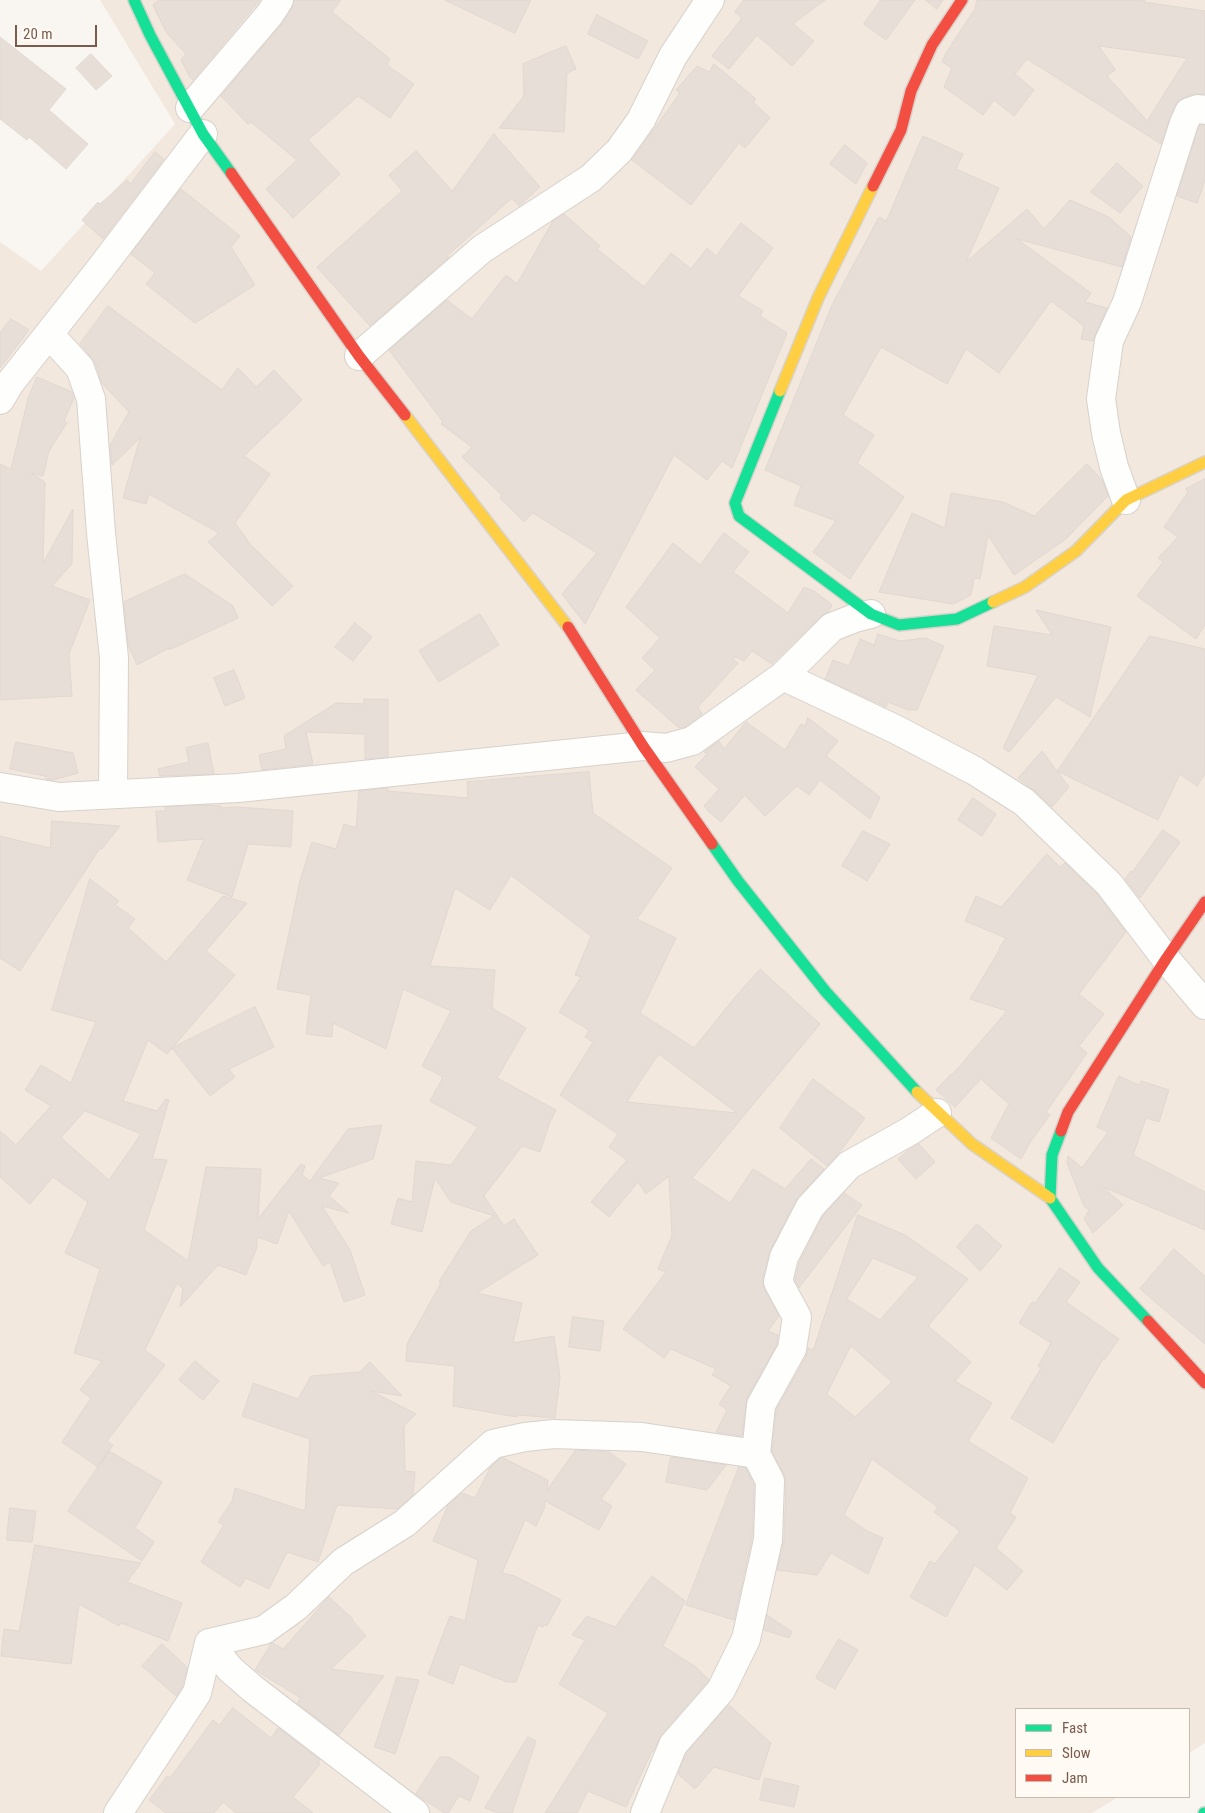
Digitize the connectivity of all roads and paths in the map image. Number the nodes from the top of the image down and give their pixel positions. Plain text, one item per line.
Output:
1 (134, 0) edge
2 (280, 0) edge
3 (710, 0) edge
4 (962, 0) edge
5 (190, 108) junction
6 (1205, 110) edge
7 (203, 134) junction
8 (49, 334) junction
9 (359, 356) junction
10 (0, 400) edge
11 (1205, 462) edge
12 (1126, 500) junction
13 (871, 614) junction
14 (783, 676) junction
15 (643, 746) junction
16 (0, 787) edge
17 (113, 794) junction
18 (1205, 902) edge
19 (1166, 959) junction
20 (1205, 1005) edge
21 (937, 1113) junction
22 (1050, 1198) junction
23 (1205, 1383) edge
24 (756, 1454) junction
25 (210, 1643) junction
26 (118, 1813) edge
27 (414, 1813) edge
28 (645, 1813) edge

1 - 5 street
2 - 5 street
3 - 9 street
4 - 13 street
5 - 7 street
6 - 12 street
7 - 8 street
7 - 9 street
8 - 10 street
8 - 17 street
9 - 15 street
11 - 12 street
12 - 13 street
13 - 14 street
14 - 15 street
14 - 19 street
15 - 17 street
15 - 21 street
16 - 17 street
18 - 19 street
19 - 20 street
19 - 22 street
21 - 22 street
21 - 24 street
22 - 23 street
24 - 25 street
24 - 28 street
25 - 26 street
25 - 27 street

